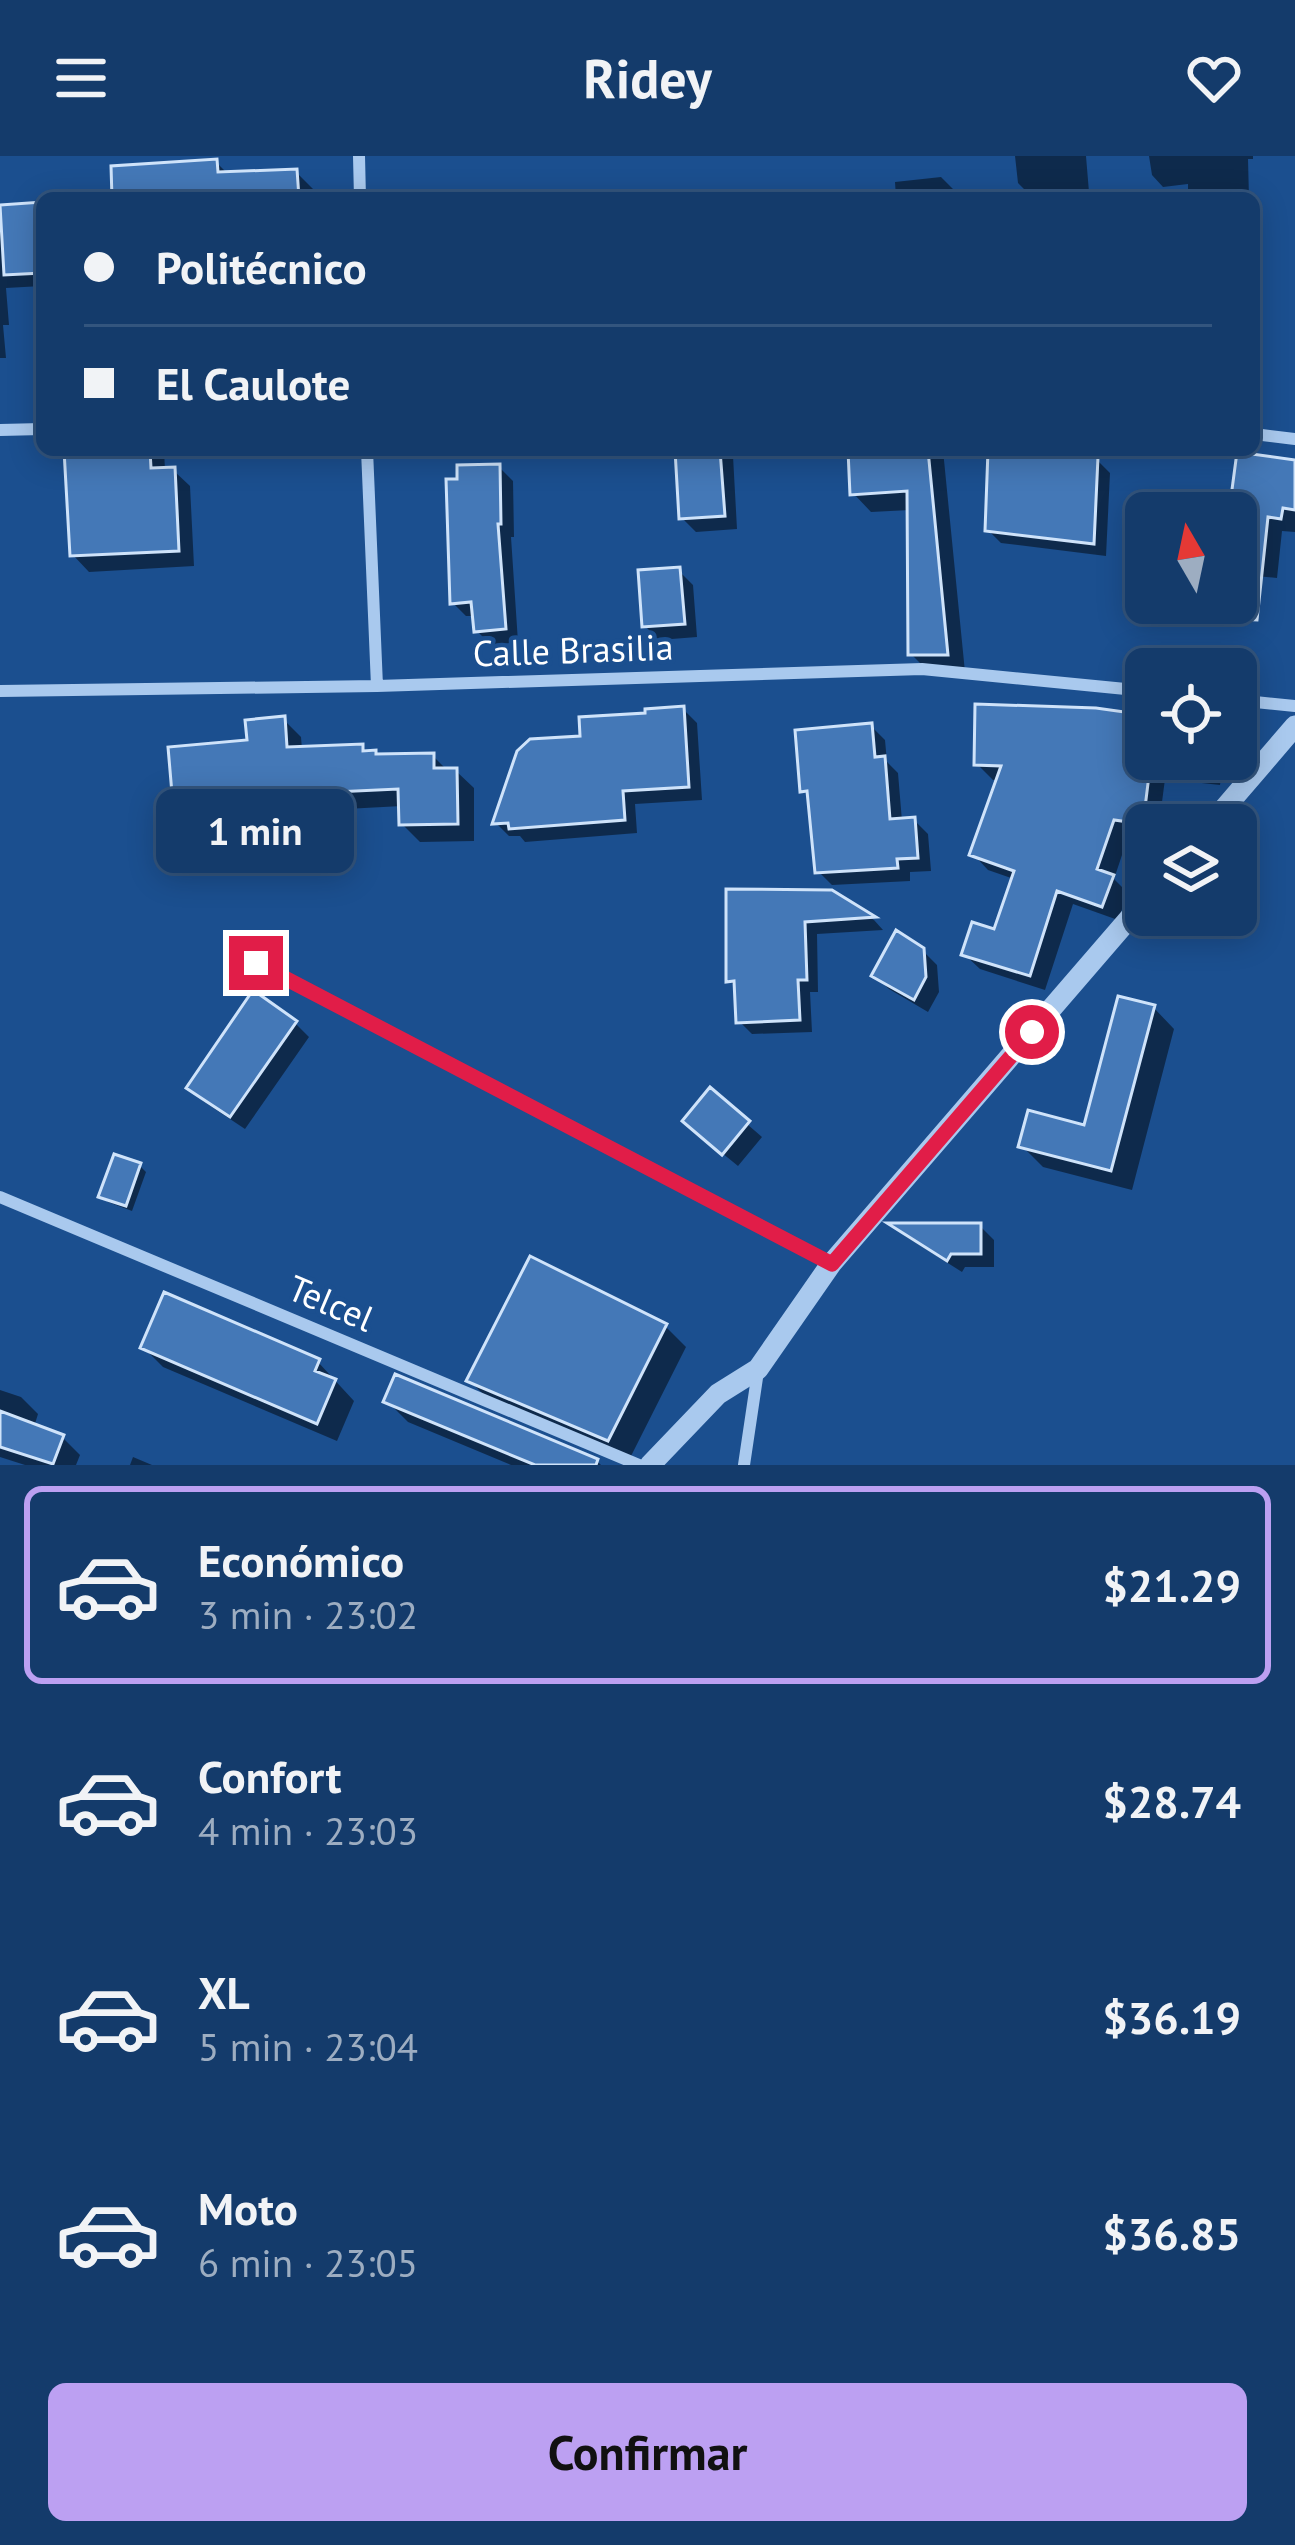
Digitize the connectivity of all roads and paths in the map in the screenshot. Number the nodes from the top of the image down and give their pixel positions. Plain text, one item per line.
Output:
1 (358, 156) edge
2 (360, 192) edge
3 (36, 429) edge
4 (0, 430) edge
5 (1260, 435) edge
6 (1295, 439) edge
7 (367, 456) edge
8 (377, 686) junction
9 (1125, 689) edge
10 (0, 691) edge
11 (1257, 702) edge
12 (1295, 706) edge
13 (1295, 726) edge
14 (1228, 804) edge
15 (1125, 923) edge
16 (256, 963) dead end
17 (0, 1197) edge
18 (832, 1264) junction
19 (758, 1369) junction
20 (639, 1465) edge
21 (650, 1465) edge
22 (744, 1465) edge

1 - 2 street
3 - 4 street
5 - 6 street
7 - 8 street
8 - 9 street, Calle Brasilia
8 - 10 street, Calle Brasilia
11 - 12 street
13 - 14 street
15 - 18 street
16 - 18 lane
17 - 20 street, Telcel
18 - 19 street
19 - 21 street
19 - 22 street

